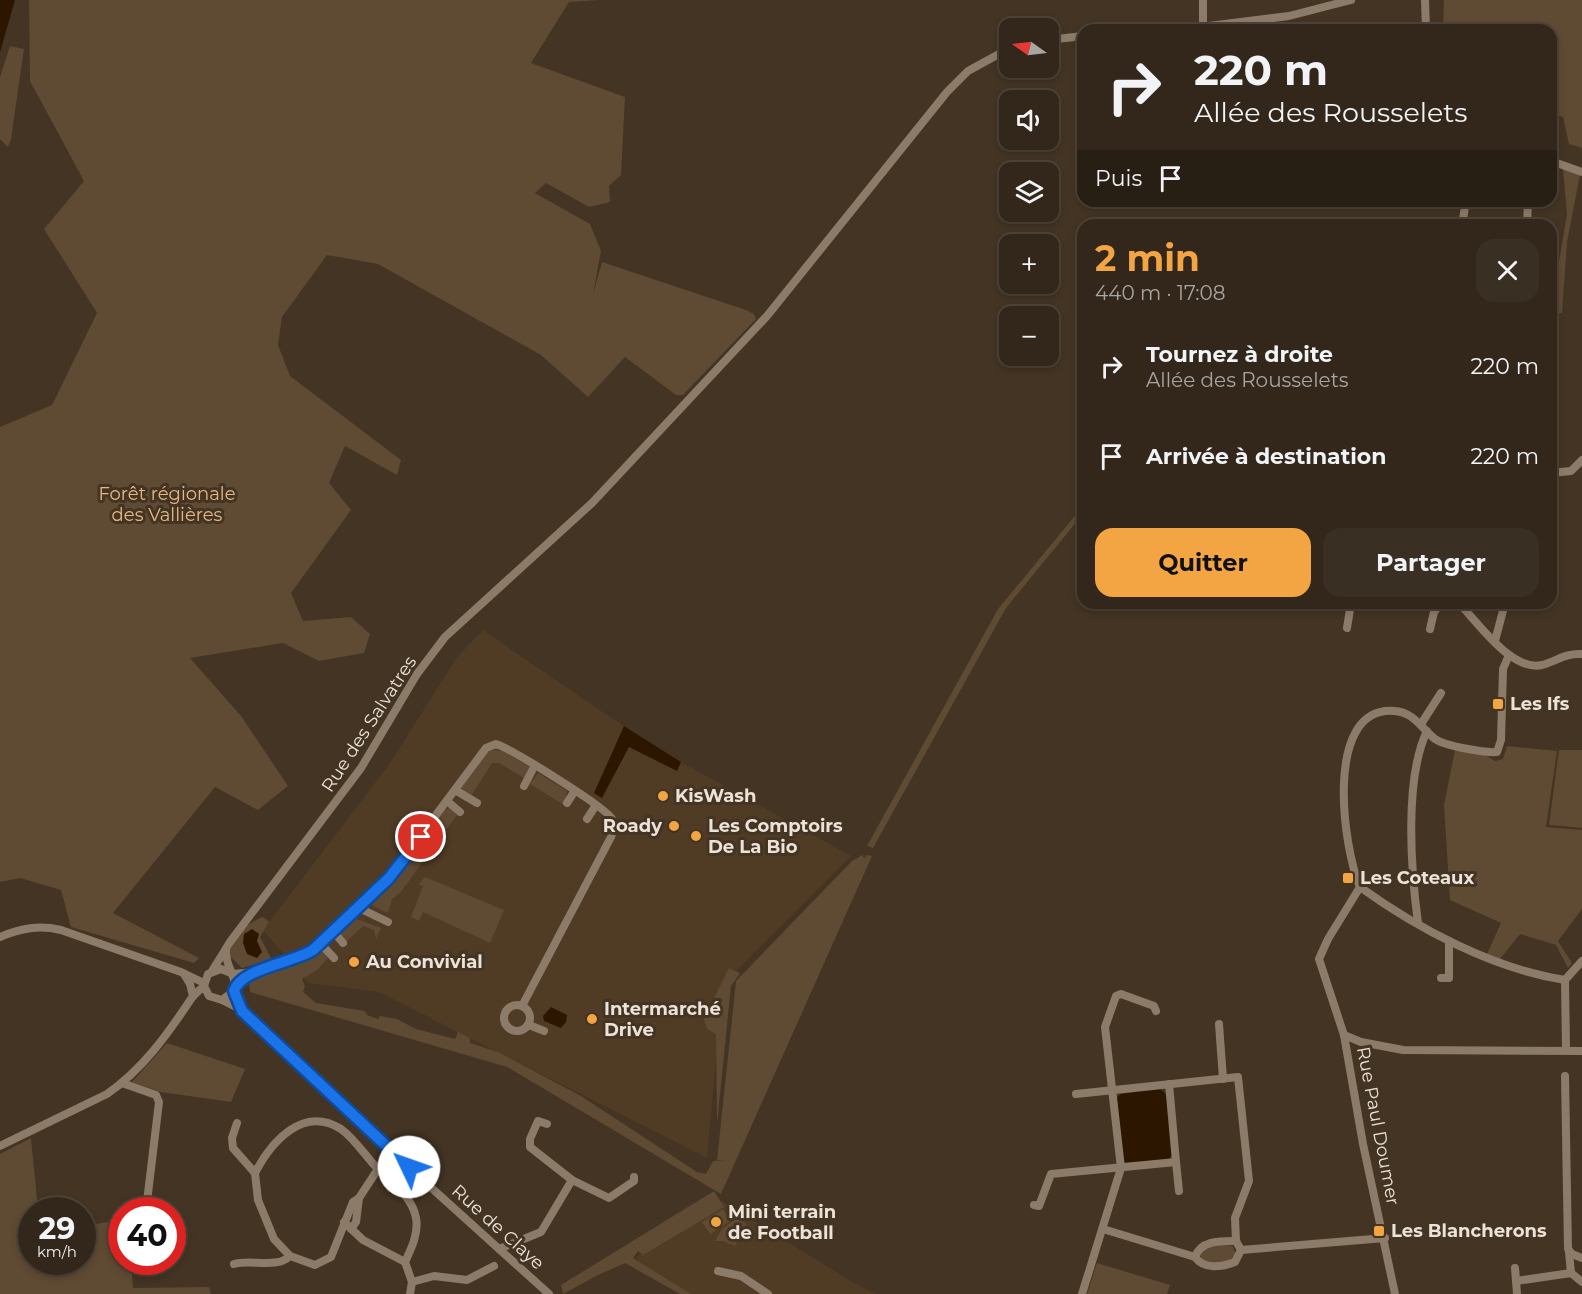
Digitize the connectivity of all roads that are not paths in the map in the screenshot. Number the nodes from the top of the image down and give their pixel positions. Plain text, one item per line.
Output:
1 (1203, 0) edge
2 (1351, 0) edge
3 (1425, 0) edge
4 (1203, 24) edge
5 (1232, 24) edge
6 (1426, 24) edge
7 (1077, 37) edge
8 (1059, 39) edge
9 (999, 54) edge
10 (1557, 163) edge
11 (1582, 172) edge
12 (1582, 460) edge
13 (1579, 471) edge
14 (1557, 474) edge
15 (1350, 609) edge
16 (1436, 609) edge
17 (1465, 609) edge
18 (1503, 609) edge
19 (1347, 628) dead end
20 (1430, 630) dead end
21 (1495, 641) junction
22 (1582, 654) edge
23 (1509, 656) junction
24 (1441, 693) dead end
25 (1421, 724) junction
26 (1427, 731) junction
27 (535, 765) junction
28 (524, 786) dead end
29 (455, 790) junction
30 (574, 792) junction
31 (447, 801) junction
32 (477, 803) dead end
33 (567, 803) dead end
34 (596, 805) junction
35 (460, 812) dead end
36 (587, 819) dead end
37 (1360, 887) junction
38 (358, 908) junction
39 (388, 922) dead end
40 (1418, 923) junction
41 (333, 932) junction
42 (0, 937) edge
43 (1449, 941) junction
44 (343, 943) dead end
45 (320, 944) junction
46 (226, 948) junction
47 (334, 958) dead end
48 (1582, 961) edge
49 (182, 972) junction
50 (255, 972) junction
51 (210, 973) junction
52 (231, 974) junction
53 (1441, 978) dead end
54 (1565, 980) junction
55 (204, 984) junction
56 (235, 989) junction
57 (212, 998) junction
58 (191, 999) junction
59 (222, 1000) junction
60 (522, 1006) junction
61 (242, 1011) junction
62 (1156, 1011) dead end
63 (1219, 1023) dead end
64 (529, 1025) junction
65 (544, 1031) dead end
66 (1344, 1035) junction
67 (1566, 1050) junction
68 (1582, 1051) edge
69 (1565, 1076) dead end
70 (1223, 1079) junction
71 (122, 1083) junction
72 (1169, 1084) junction
73 (1113, 1090) junction
74 (1076, 1094) dead end
75 (237, 1123) dead end
76 (547, 1124) dead end
77 (0, 1146) edge
78 (395, 1155) junction
79 (1176, 1162) junction
80 (1121, 1168) junction
81 (378, 1169) junction
82 (255, 1173) junction
83 (634, 1177) dead end
84 (572, 1180) junction
85 (1179, 1191) dead end
86 (148, 1197) edge
87 (358, 1198) junction
88 (1034, 1205) dead end
89 (344, 1222) junction
90 (351, 1229) junction
91 (1103, 1229) junction
92 (1385, 1238) junction
93 (1236, 1242) junction
94 (499, 1249) junction
95 (1243, 1251) junction
96 (1569, 1252) junction
97 (290, 1256) junction
98 (1195, 1257) junction
99 (1582, 1258) edge
100 (405, 1262) junction
101 (234, 1264) dead end
102 (494, 1266) dead end
103 (1515, 1269) dead end
104 (718, 1271) dead end
105 (1571, 1273) junction
106 (1516, 1281) junction
107 (412, 1282) junction
108 (1582, 1282) edge
109 (410, 1294) edge
110 (549, 1294) edge
111 (768, 1294) edge
112 (1082, 1294) edge
113 (1395, 1294) edge
114 (1517, 1294) edge

1 - 4 street
2 - 5 street
3 - 6 street
7 - 8 street
9 - 46 street, Rue des Salvatres
10 - 11 street
12 - 13 street
13 - 14 street
15 - 19 street
16 - 20 street
17 - 21 street
18 - 21 street
21 - 23 street
22 - 23 street
23 - 26 street
24 - 25 street
25 - 26 street
25 - 37 street
26 - 40 street
27 - 28 street
27 - 29 street
27 - 30 street
29 - 31 street
29 - 32 street
30 - 33 street
30 - 34 street
31 - 35 street
31 - 38 street
34 - 36 street
34 - 60 street
37 - 40 street
37 - 66 street, Rue Paul Doumer
38 - 39 street
38 - 41 street
40 - 43 street
41 - 44 street
41 - 45 street
42 - 49 street
43 - 53 street
43 - 54 street
45 - 47 street
45 - 50 street
46 - 51 street, Rue des Salvatres
46 - 52 street
48 - 54 street
49 - 51 street
49 - 55 street
49 - 58 street
50 - 52 street
50 - 56 street
51 - 52 street
51 - 55 street
52 - 56 street
54 - 67 street
55 - 57 street
55 - 58 street
56 - 59 street
56 - 61 street, Rue de Claye
57 - 58 street
57 - 59 street
58 - 71 street
59 - 61 street, Rue de Claye
60 - 64 street
60 - 64 street
61 - 78 street, Rue de Claye
62 - 73 street
63 - 70 street
64 - 65 street
66 - 67 street
66 - 92 street, Rue Paul Doumer
67 - 68 street
69 - 96 street
70 - 72 street
70 - 93 street
71 - 77 street
71 - 86 street
72 - 73 street
72 - 79 street
73 - 74 street
73 - 80 street
75 - 82 street
76 - 84 street
78 - 81 street
78 - 94 street, Rue de Claye
79 - 80 street
79 - 85 street
80 - 88 street
80 - 91 street
81 - 82 street
81 - 87 street
81 - 100 street
82 - 97 street
83 - 84 street
84 - 94 street
87 - 89 street
87 - 90 street
89 - 90 street
89 - 97 street
90 - 100 street
91 - 98 street
91 - 112 street
92 - 95 street
92 - 113 street, Rue Paul Doumer
93 - 95 street
93 - 98 street
94 - 110 street, Rue de Claye
95 - 98 street
96 - 99 street
96 - 105 street
97 - 101 street
100 - 107 street
102 - 107 street
103 - 106 street
104 - 111 street
105 - 106 street
105 - 108 street
106 - 114 street
107 - 109 street

